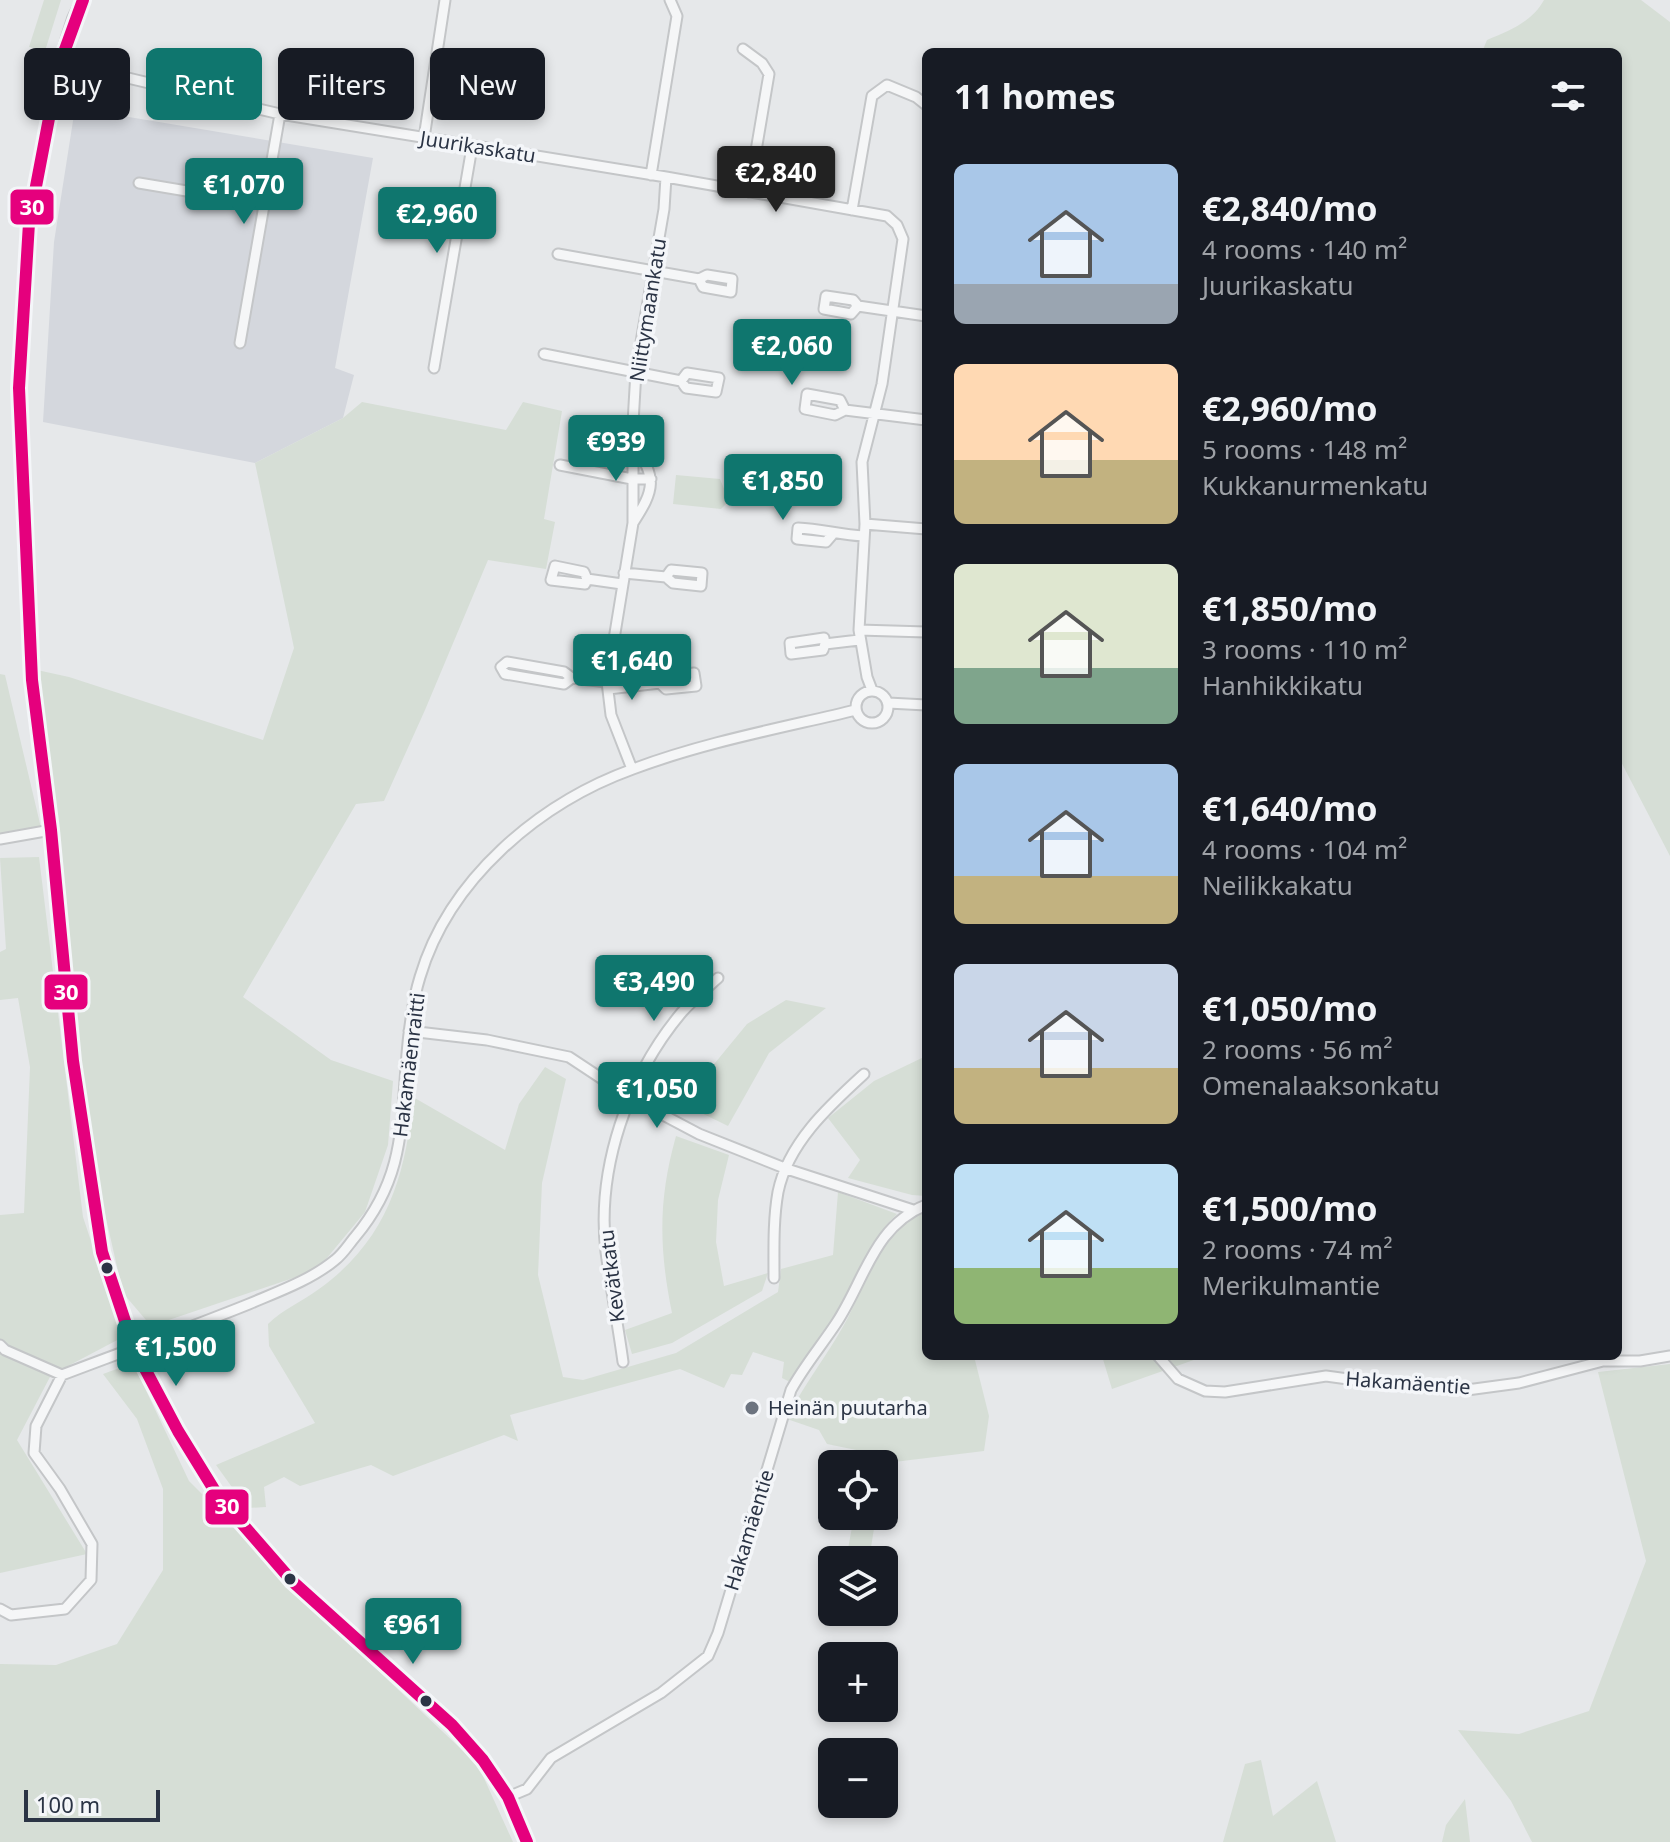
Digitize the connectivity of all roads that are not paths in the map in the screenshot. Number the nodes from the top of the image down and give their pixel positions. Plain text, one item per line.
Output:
1 (83, 0) edge
2 (445, 0) edge
3 (670, 0) edge
4 (65, 48) edge
5 (743, 49) dead end
6 (130, 78) edge
7 (922, 102) edge
8 (278, 114) edge
9 (49, 120) edge
10 (279, 120) edge
11 (316, 120) edge
12 (424, 138) junction
13 (472, 147) junction
14 (651, 175) junction
15 (666, 177) junction
16 (139, 183) dead end
17 (749, 192) junction
18 (264, 204) junction
19 (852, 210) junction
20 (558, 254) dead end
21 (654, 273) junction
22 (699, 279) dead end
23 (858, 306) dead end
24 (893, 312) junction
25 (922, 316) edge
26 (240, 343) dead end
27 (544, 354) dead end
28 (434, 368) dead end
29 (636, 371) junction
30 (681, 381) dead end
31 (845, 410) dead end
32 (873, 414) junction
33 (922, 420) edge
34 (634, 444) junction
35 (560, 465) dead end
36 (632, 479) junction
37 (651, 479) junction
38 (633, 523) junction
39 (865, 524) junction
40 (922, 529) edge
41 (832, 535) dead end
42 (864, 536) junction
43 (624, 573) junction
44 (666, 577) dead end
45 (587, 579) dead end
46 (622, 584) junction
47 (922, 632) edge
48 (859, 635) junction
49 (825, 644) dead end
50 (536, 667) junction
51 (572, 678) junction
52 (533, 679) junction
53 (660, 683) dead end
54 (608, 685) junction
55 (872, 690) junction
56 (888, 703) junction
57 (922, 705) edge
58 (856, 710) junction
59 (632, 769) junction
60 (51, 830) junction
61 (0, 839) edge
62 (718, 978) dead end
63 (409, 1031) junction
64 (864, 1074) dead end
65 (631, 1098) junction
66 (787, 1169) junction
67 (922, 1207) edge
68 (913, 1210) junction
69 (774, 1278) dead end
70 (0, 1345) edge
71 (134, 1348) junction
72 (1670, 1356) edge
73 (1161, 1360) edge
74 (1603, 1361) joint
75 (623, 1362) dead end
76 (62, 1375) junction
77 (0, 1609) edge
78 (508, 1797) junction
79 (527, 1842) edge

1 - 4 street
2 - 12 street
3 - 14 street
5 - 17 street
6 - 8 street, Juurikaskatu
7 - 19 street
9 - 60 street
10 - 18 street
11 - 12 street, Juurikaskatu
12 - 13 street, Juurikaskatu
13 - 14 street, Juurikaskatu
13 - 28 street
14 - 15 street, Juurikaskatu
15 - 17 street, Juurikaskatu
15 - 21 street, Niittymaankatu
16 - 18 street
17 - 19 street, Juurikaskatu
18 - 26 street
19 - 24 street, Juurikaskatu
20 - 21 street
21 - 22 street
21 - 29 street, Niittymaankatu
23 - 24 street
24 - 25 street
24 - 32 street
27 - 29 street
29 - 30 street
29 - 34 street, Niittymaankatu
31 - 32 street
32 - 33 street
32 - 39 street
34 - 36 street, Niittymaankatu
34 - 37 street, Niittymaankatu
35 - 36 street
36 - 37 street
36 - 38 street, Niittymaankatu
37 - 38 street, Niittymaankatu
38 - 43 street, Niittymaankatu
39 - 40 street
39 - 42 street
41 - 42 street
42 - 48 street
43 - 44 street
43 - 46 street, Niittymaankatu
45 - 46 street
46 - 54 street, Niittymaankatu
47 - 48 street
48 - 49 street
48 - 55 street
50 - 51 street
50 - 52 street
50 - 52 street
51 - 52 street
51 - 54 street
53 - 54 street
54 - 59 street, Niittymaankatu
55 - 56 street
55 - 58 street
56 - 57 street
56 - 58 street
58 - 59 street, Hakamäenraitti
59 - 63 street, Hakamäenraitti
60 - 61 street
60 - 71 street
62 - 65 street, Kevätkatu
63 - 65 street
63 - 71 street, Hakamäenraitti
64 - 66 street
65 - 66 street
65 - 75 street, Kevätkatu
66 - 68 street
66 - 69 street
67 - 68 street, Hakamäentie
68 - 78 street, Hakamäentie
70 - 76 street
71 - 76 street, Hakamäenraitti
71 - 78 street
72 - 74 street, Hakamäentie
73 - 74 street, Hakamäentie
76 - 77 street
78 - 79 street

